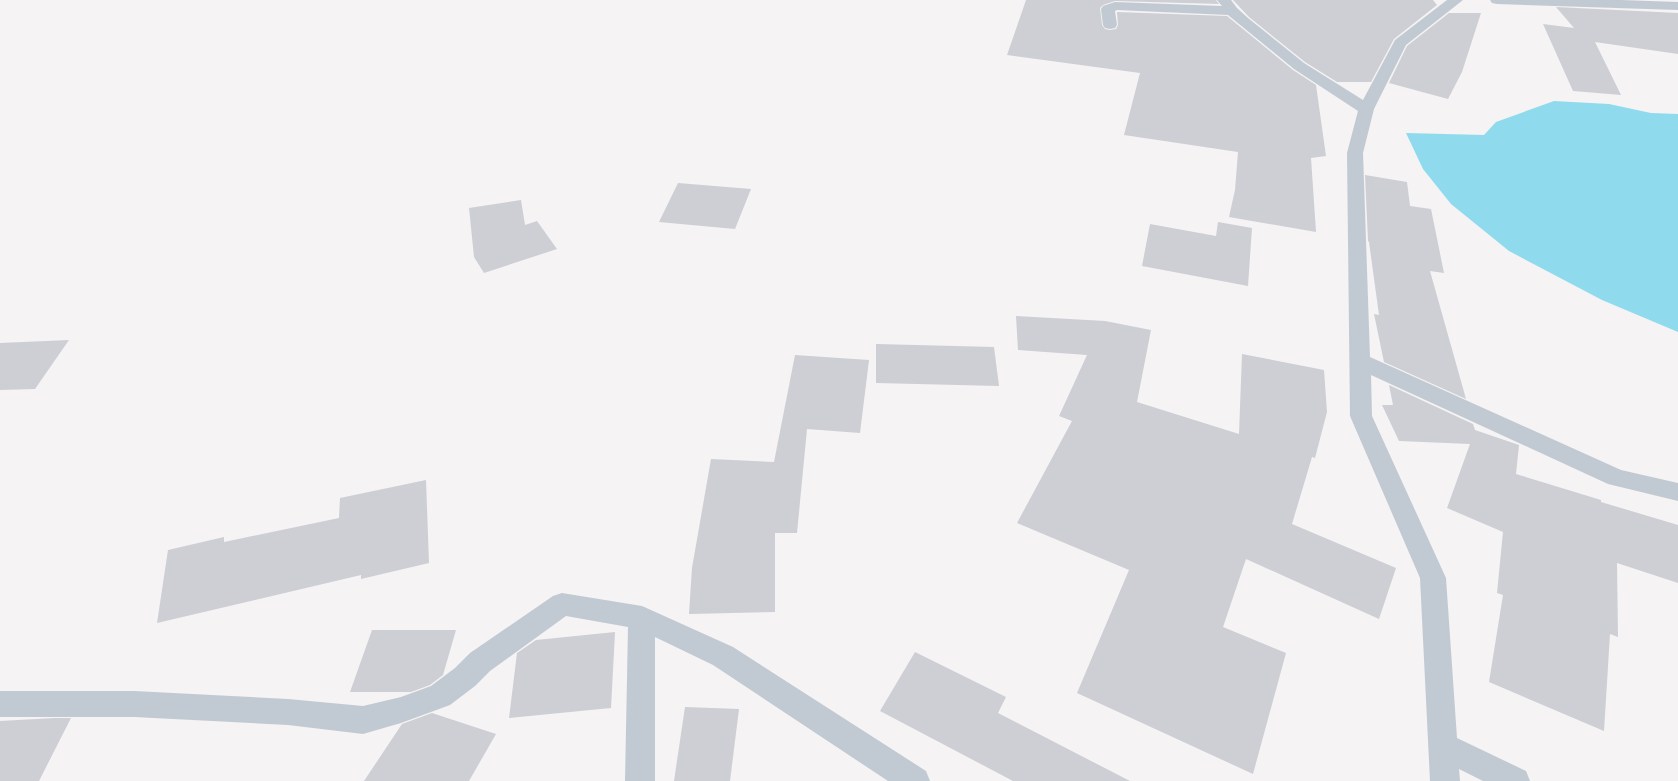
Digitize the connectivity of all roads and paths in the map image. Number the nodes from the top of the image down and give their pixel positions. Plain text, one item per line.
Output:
1 (1456, 0) edge
2 (1497, 0) edge
3 (1228, 5) edge
4 (1678, 6) edge
5 (1110, 25) dead end
6 (1366, 109) junction
7 (1359, 361) junction
8 (1678, 492) edge
9 (642, 618) junction
10 (0, 704) edge
11 (1443, 746) junction
12 (640, 781) edge
13 (915, 781) edge
14 (1445, 781) edge
15 (1515, 781) edge

1 - 6 street
2 - 4 street
3 - 5 street
3 - 6 street
6 - 7 street
7 - 8 street
7 - 11 street
9 - 10 street
9 - 12 street
9 - 13 street
11 - 14 street
11 - 15 street

